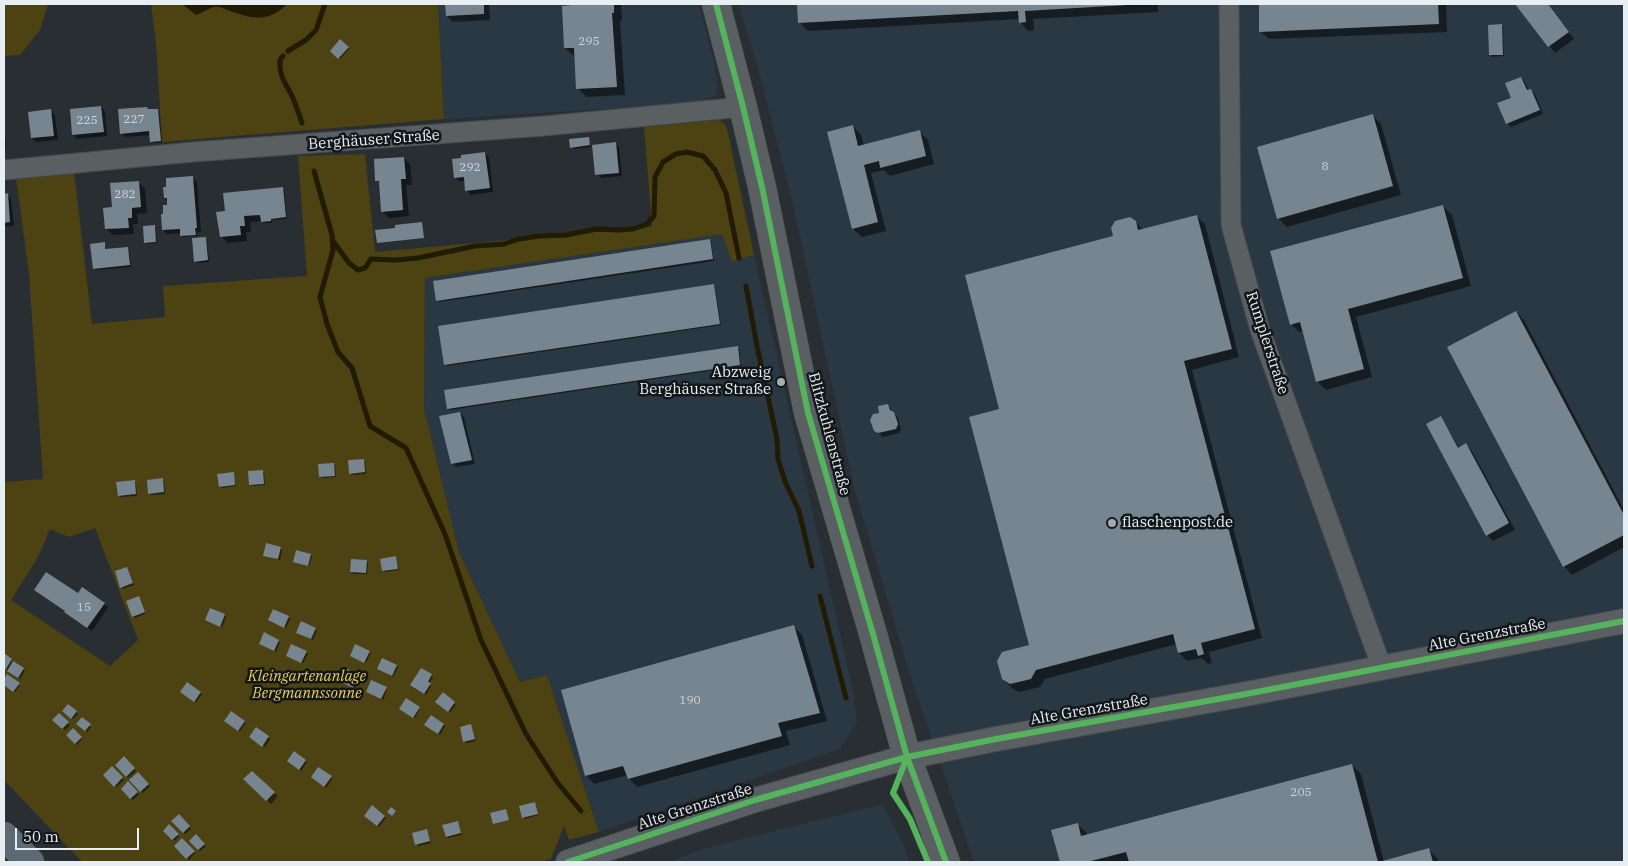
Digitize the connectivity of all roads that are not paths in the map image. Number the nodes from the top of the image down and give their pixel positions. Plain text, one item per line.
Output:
1 (716, 4) edge
2 (1229, 4) edge
3 (743, 107) junction
4 (4, 170) edge
5 (1624, 621) edge
6 (1382, 668) junction
7 (907, 757) junction
8 (4, 836) edge
9 (30, 862) edge
10 (568, 862) edge
11 (946, 862) edge

1 - 3 main road, Blitzkuhlenstraße
2 - 6 street, Rumplerstraße
3 - 4 street, Berghäuser Straße
3 - 7 main road, Blitzkuhlenstraße
5 - 6 street, Alte Grenzstraße
6 - 7 street, Alte Grenzstraße
7 - 10 street, Alte Grenzstraße
7 - 11 main road, Blitzkuhlenstraße
8 - 9 highway

